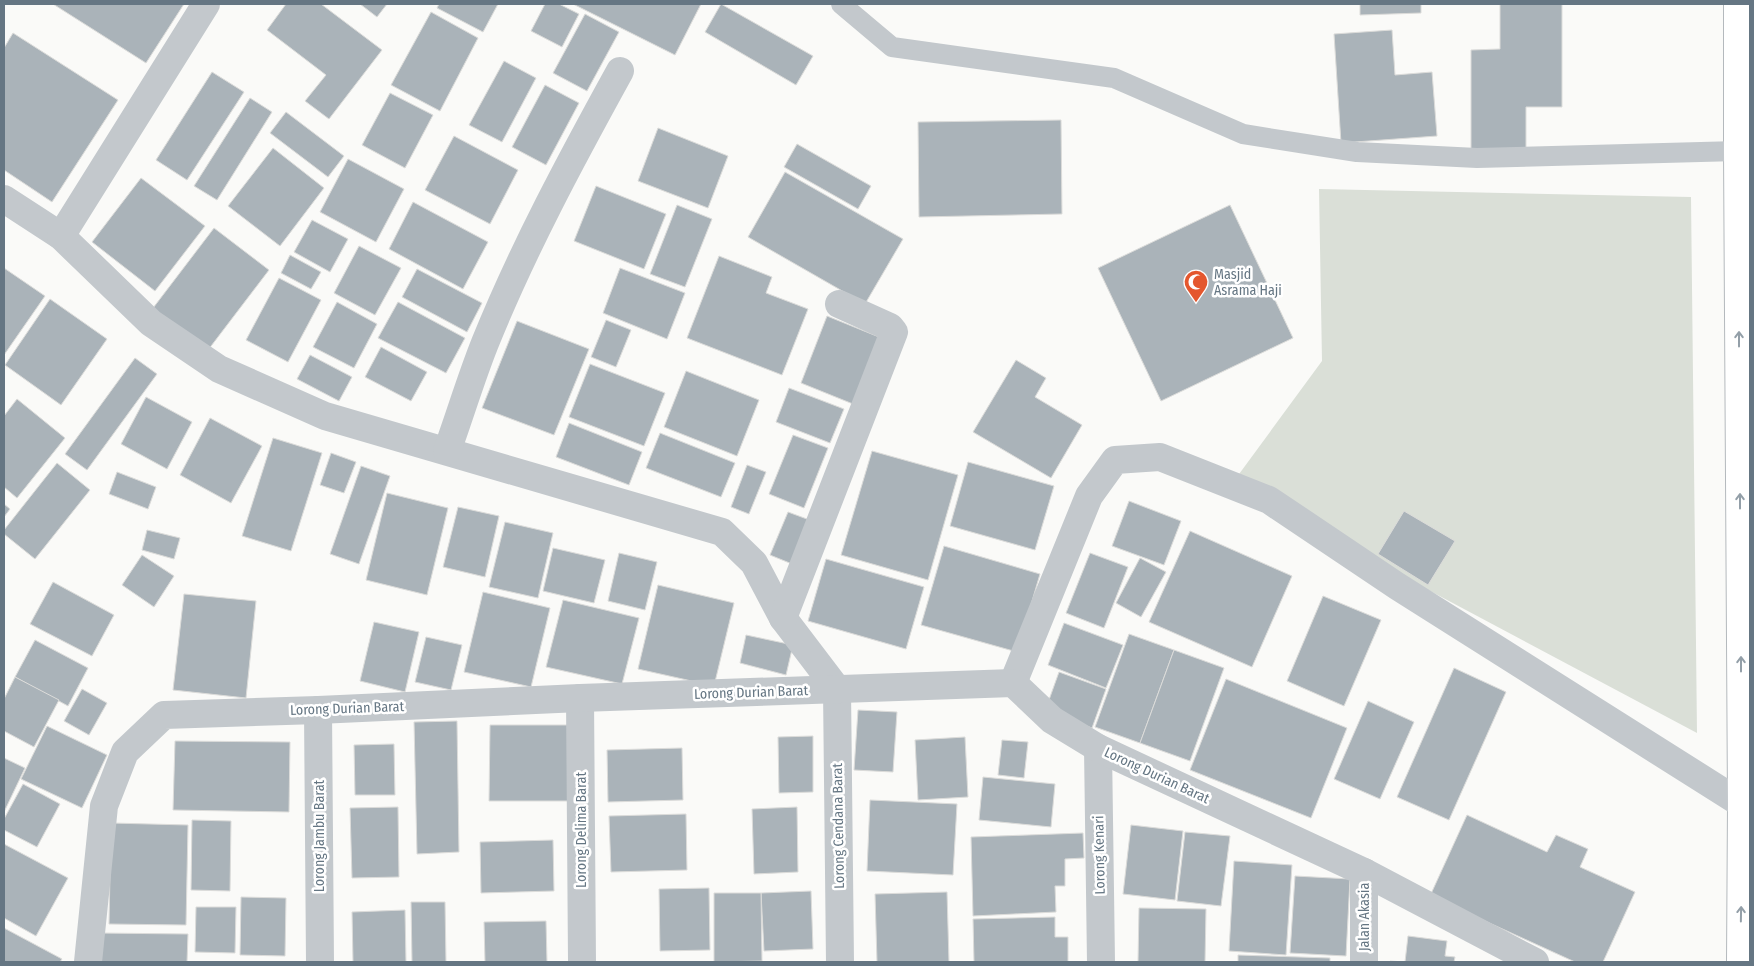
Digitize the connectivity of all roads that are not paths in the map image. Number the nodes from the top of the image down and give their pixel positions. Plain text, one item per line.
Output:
1 (206, 4) edge
2 (841, 4) edge
3 (1738, 4) edge
4 (620, 71) dead end
5 (1738, 151) junction
6 (4, 199) edge
7 (62, 236) junction
8 (839, 304) dead end
9 (447, 451) junction
10 (783, 618) junction
11 (1014, 682) junction
12 (837, 689) junction
13 (580, 698) junction
14 (318, 710) junction
15 (1098, 748) junction
16 (1742, 804) junction
17 (1364, 872) junction
18 (88, 962) edge
19 (320, 962) edge
20 (582, 962) edge
21 (840, 962) edge
22 (1100, 962) edge
23 (1364, 962) edge
24 (1535, 962) edge
25 (1741, 962) edge

1 - 7 street
2 - 5 lane
3 - 5 highway
4 - 9 street
16 -> 5 highway
6 - 7 street
7 - 9 street
8 - 10 street
9 - 10 street
10 - 12 street
11 - 12 street, Lorong Durian Barat
11 - 15 street, Lorong Durian Barat
11 - 16 street
12 - 13 street, Lorong Durian Barat
12 - 21 street, Lorong Cendana Barat
13 - 14 street, Lorong Durian Barat
13 - 20 street, Lorong Delima Barat
14 - 18 street, Lorong Durian Barat
14 - 19 street, Lorong Jambu Barat
15 - 17 street, Lorong Durian Barat
15 - 22 street, Lorong Kenari
25 -> 16 highway
17 - 23 street, Jalan Akasia
17 - 24 street, Lorong Durian Barat

